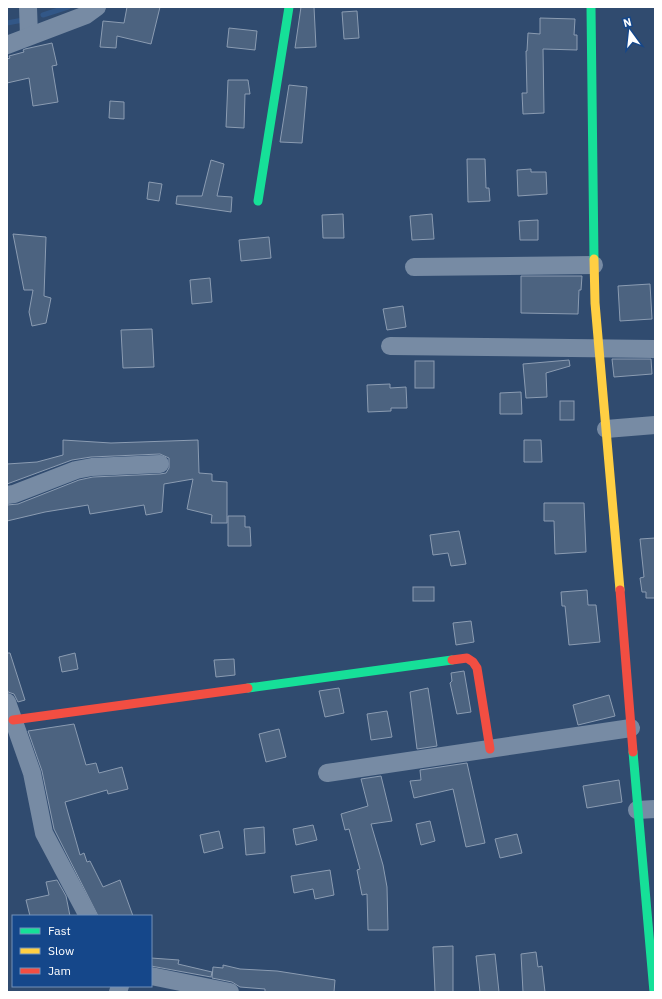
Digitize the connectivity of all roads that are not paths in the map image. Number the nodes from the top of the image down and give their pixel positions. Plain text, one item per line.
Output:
1 (28, 7) edge
2 (97, 7) edge
3 (289, 7) edge
4 (591, 7) edge
5 (29, 36) junction
6 (7, 45) edge
7 (258, 201) dead end
8 (594, 265) junction
9 (414, 267) dead end
10 (390, 346) dead end
11 (599, 349) junction
12 (655, 349) edge
13 (655, 425) edge
14 (606, 429) junction
15 (160, 464) dead end
16 (7, 495) edge
17 (7, 702) edge
18 (13, 720) junction
19 (630, 728) junction
20 (490, 749) junction
21 (327, 773) dead end
22 (646, 809) edge
23 (87, 915) edge
24 (152, 976) edge
25 (230, 992) edge
26 (654, 992) edge

1 - 5 street
2 - 5 street
3 - 7 street
4 - 8 street
5 - 6 street
8 - 9 street
8 - 11 street
10 - 11 street
11 - 12 street
11 - 14 street
13 - 14 street
14 - 19 street
15 - 16 street
17 - 18 street
18 - 20 street
18 - 23 street
19 - 20 street
19 - 22 street
20 - 21 street
22 - 26 street
24 - 25 street

